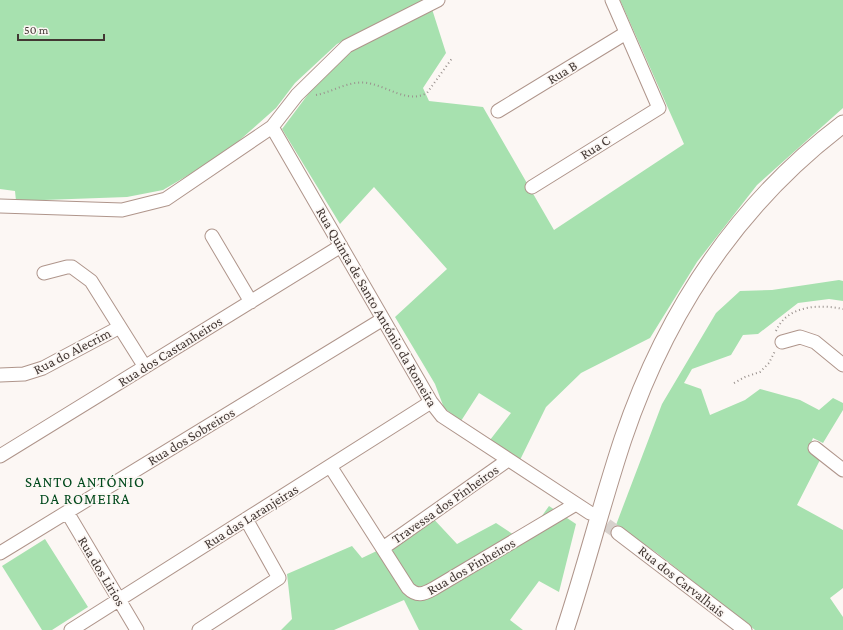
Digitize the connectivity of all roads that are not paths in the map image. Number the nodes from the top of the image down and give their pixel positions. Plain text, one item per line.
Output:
1 (438, 0) edge
2 (612, 0) edge
3 (626, 33) junction
4 (498, 111) dead end
5 (843, 124) edge
6 (272, 127) junction
7 (843, 133) edge
8 (532, 187) dead end
9 (0, 206) edge
10 (212, 236) dead end
11 (341, 246) junction
12 (44, 272) dead end
13 (251, 302) junction
14 (383, 319) junction
15 (120, 327) junction
16 (782, 342) dead end
17 (843, 365) edge
18 (145, 367) junction
19 (0, 375) edge
20 (431, 402) junction
21 (815, 448) dead end
22 (0, 456) edge
23 (508, 460) junction
24 (330, 466) junction
25 (843, 470) edge
26 (576, 504) junction
27 (67, 512) junction
28 (590, 513) tunnel mouth
29 (246, 519) junction
30 (618, 533) tunnel mouth
31 (383, 548) junction
32 (0, 553) edge
33 (119, 600) junction
34 (71, 630) edge
35 (137, 630) edge
36 (199, 630) edge
37 (565, 630) edge
38 (574, 630) edge
39 (745, 630) edge

1 - 6 street
2 - 3 street
3 - 4 street, Rua B
3 - 8 street, Rua C
5 - 37 main road
6 - 9 street
6 - 11 street, Rua Quinta de Santo António da Romeira
7 - 38 main road
10 - 13 street
11 - 13 street, Rua dos Castanheiros
11 - 14 street, Rua Quinta de Santo António da Romeira
12 - 15 street
13 - 18 street, Rua dos Castanheiros
14 - 20 street, Rua Quinta de Santo António da Romeira
14 - 27 street, Rua dos Sobreiros
15 - 18 street
15 - 19 street, Rua do Alecrim
16 - 17 street
18 - 22 street, Rua dos Castanheiros
20 - 23 street, Rua Quinta de Santo António da Romeira
20 - 24 street, Rua das Laranjeiras
21 - 25 street
23 - 26 street, Rua Quinta de Santo António da Romeira
23 - 31 street, Travessa dos Pinheiros
24 - 29 street, Rua das Laranjeiras
24 - 31 street, Rua dos Pinheiros
26 - 28 street, Rua Quinta de Santo António da Romeira
26 - 31 street, Rua dos Pinheiros
27 - 32 street, Rua dos Sobreiros
27 - 33 street, Rua dos Lirios
29 - 33 street, Rua das Laranjeiras
29 - 36 street
30 - 39 street, Rua dos Carvalhais
33 - 34 street, Rua das Laranjeiras
33 - 35 street, Rua dos Lirios

